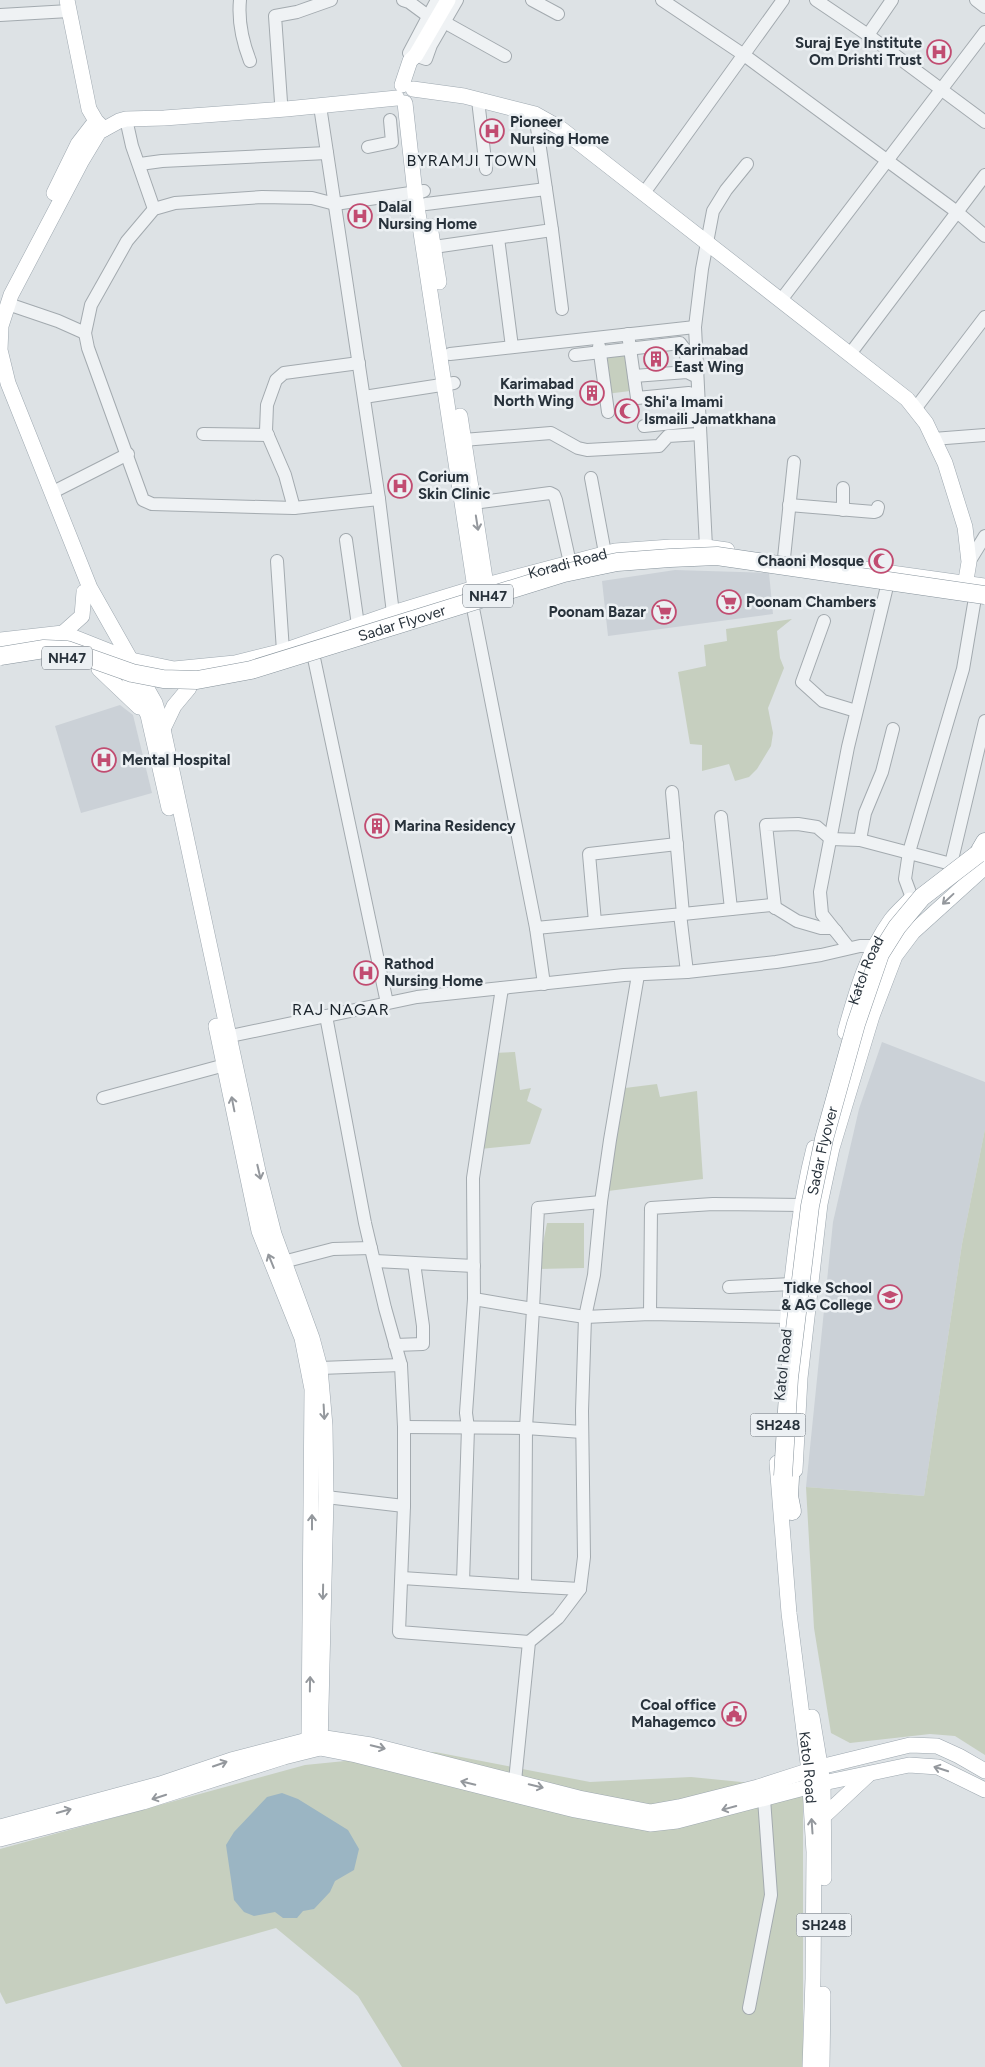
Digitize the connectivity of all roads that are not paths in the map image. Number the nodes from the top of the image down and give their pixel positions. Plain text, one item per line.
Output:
1 (240, 0) edge
2 (331, 0) edge
3 (437, 0) edge
4 (448, 0) edge
5 (457, 0) edge
6 (532, 0) edge
7 (662, 0) edge
8 (783, 0) edge
9 (816, 0) edge
10 (892, 0) edge
11 (976, 0) edge
12 (411, 2) edge
13 (313, 3) edge
14 (68, 5) edge
15 (985, 7) edge
16 (558, 14) dead end
17 (0, 15) edge
18 (428, 16) junction
19 (444, 22) junction
20 (985, 32) edge
21 (868, 35) junction
22 (417, 53) junction
23 (744, 55) junction
24 (505, 56) dead end
25 (250, 61) dead end
26 (941, 89) junction
27 (406, 94) junction
28 (478, 100) junction
29 (281, 102) junction
30 (320, 106) junction
31 (535, 114) junction
32 (126, 119) junction
33 (390, 120) dead end
34 (985, 122) edge
35 (100, 125) junction
36 (368, 146) dead end
37 (327, 153) junction
38 (886, 160) junction
39 (140, 164) junction
40 (747, 164) dead end
41 (486, 169) dead end
42 (985, 176) edge
43 (546, 189) junction
44 (644, 193) junction
45 (421, 196) junction
46 (335, 204) junction
47 (154, 209) junction
48 (957, 212) junction
49 (552, 230) junction
50 (985, 236) edge
51 (498, 238) junction
52 (708, 243) junction
53 (434, 247) junction
54 (781, 300) junction
55 (4, 304) edge
56 (562, 309) dead end
57 (985, 316) edge
58 (694, 327) junction
59 (85, 333) junction
60 (628, 334) junction
61 (598, 337) junction
62 (512, 348) junction
63 (630, 348) junction
64 (600, 352) junction
65 (450, 354) junction
66 (850, 354) junction
67 (575, 355) dead end
68 (1, 361) edge
69 (359, 363) junction
70 (634, 376) junction
71 (691, 376) junction
72 (449, 383) junction
73 (0, 385) edge
74 (687, 393) junction
75 (364, 397) junction
76 (915, 408) junction
77 (608, 412) dead end
78 (644, 426) dead end
79 (203, 434) dead end
80 (700, 434) junction
81 (268, 435) junction
82 (985, 435) edge
83 (933, 439) junction
84 (463, 440) junction
85 (128, 454) junction
86 (794, 462) dead end
87 (592, 478) dead end
88 (843, 488) dead end
89 (49, 495) junction
90 (379, 499) junction
91 (473, 503) junction
92 (789, 505) junction
93 (878, 507) dead end
94 (294, 508) junction
95 (843, 510) junction
96 (985, 536) edge
97 (346, 540) dead end
98 (706, 547) junction
99 (605, 553) junction
100 (784, 558) junction
101 (277, 560) dead end
102 (969, 562) junction
103 (570, 563) junction
104 (889, 578) junction
105 (477, 588) junction
106 (84, 592) junction
107 (978, 592) edge
108 (473, 608) junction
109 (393, 613) junction
110 (824, 621) dead end
111 (358, 626) junction
112 (63, 633) junction
113 (0, 640) edge
114 (0, 647) edge
115 (312, 650) junction
116 (283, 651) junction
117 (116, 655) junction
118 (0, 656) edge
119 (131, 660) junction
120 (0, 663) edge
121 (99, 669) junction
122 (137, 681) junction
123 (189, 688) junction
124 (856, 711) junction
125 (148, 714) junction
126 (985, 721) edge
127 (163, 729) junction
128 (893, 729) dead end
129 (672, 792) dead end
130 (721, 816) dead end
131 (831, 839) junction
132 (860, 840) junction
133 (985, 841) edge
134 (677, 844) junction
135 (908, 852) junction
136 (985, 854) edge
137 (951, 864) junction
138 (985, 867) edge
139 (912, 898) junction
140 (775, 908) junction
141 (730, 909) junction
142 (682, 914) junction
143 (594, 922) junction
144 (536, 928) junction
145 (836, 931) junction
146 (875, 946) junction
147 (849, 948) junction
148 (895, 956) junction
149 (687, 972) junction
150 (638, 974) junction
151 (544, 984) junction
152 (502, 988) junction
153 (387, 1003) junction
154 (326, 1016) junction
155 (224, 1037) junction
156 (225, 1065) junction
157 (103, 1098) dead end
158 (601, 1202) junction
159 (802, 1205) junction
160 (371, 1248) junction
161 (375, 1261) junction
162 (283, 1262) junction
163 (414, 1263) junction
164 (474, 1266) junction
165 (791, 1284) junction
166 (729, 1287) dead end
167 (474, 1300) junction
168 (533, 1309) junction
169 (650, 1314) junction
170 (788, 1317) junction
171 (585, 1318) junction
172 (395, 1345) junction
173 (401, 1365) junction
174 (320, 1368) junction
175 (404, 1427) junction
176 (468, 1428) junction
177 (526, 1428) junction
178 (582, 1432) junction
179 (787, 1476) junction
180 (326, 1497) junction
181 (404, 1506) junction
182 (787, 1510) junction
183 (402, 1578) junction
184 (462, 1582) junction
185 (526, 1586) junction
186 (580, 1589) junction
187 (529, 1642) junction
188 (315, 1744) junction
189 (815, 1769) junction
190 (985, 1771) edge
191 (869, 1774) junction
192 (515, 1781) junction
193 (816, 1786) junction
194 (985, 1790) edge
195 (764, 1799) junction
196 (823, 1817) junction
197 (0, 1827) edge
198 (0, 1839) edge
199 (749, 2008) dead end
200 (810, 2067) edge
201 (822, 2067) edge

1 - 25 street
2 - 13 street
3 - 18 street
4 - 22 main road
5 - 19 street
6 - 16 street
7 - 23 street
8 - 23 street
9 - 21 street
10 - 21 street
11 - 15 street
12 - 18 street
13 - 29 street
14 - 17 street
14 - 35 main road
18 - 22 street
19 - 22 street
19 - 24 street
20 - 26 street
21 - 26 street
22 - 27 main road
23 - 38 street
23 - 44 street
26 - 34 street
26 - 38 street
27 - 28 main road
27 - 29 main road
27 - 30 main road
27 - 45 main road
28 - 31 main road
28 - 41 street
29 - 35 main road
30 - 32 main road
30 - 37 street
31 - 43 street
31 - 44 main road
32 - 35 main road
32 - 39 street
33 - 36 street
35 - 55 main road
37 - 39 street
37 - 46 street
38 - 48 street
38 - 54 street
39 - 47 street
40 - 52 street
42 - 48 street
43 - 45 street
43 - 49 street
44 - 52 main road
45 - 46 street
45 - 53 main road
45 - 72 main road
46 - 47 street
46 - 69 street
47 - 59 street
48 - 50 street
48 - 66 street
49 - 51 street
49 - 56 street
51 - 53 street
51 - 62 street
52 - 54 main road
52 - 58 street
53 - 65 main road
54 - 66 main road
55 - 59 street
55 - 68 main road
57 - 76 street
58 - 60 street
58 - 71 street
59 - 85 street
60 - 61 street
60 - 63 street
61 - 62 street
61 - 64 street
62 - 65 street
63 - 64 street
63 - 70 street
63 - 71 street
64 - 67 street
64 - 77 street
65 - 72 main road
66 - 76 main road
68 - 89 main road
69 - 75 street
69 - 81 street
70 - 71 street
70 - 74 street
71 - 74 street
71 - 80 street
72 - 75 street
72 - 84 main road
72 - 105 main road
73 - 89 main road
74 - 78 street
75 - 90 street
76 - 83 main road
79 - 81 street
80 - 84 street
80 - 98 street
81 - 94 street
82 - 83 street
83 - 102 main road
84 - 91 main road
85 - 89 street
85 - 94 street
86 - 92 street
87 - 99 street
88 - 95 street
89 - 106 main road
89 - 119 main road
90 - 94 street
90 - 109 street
91 - 103 street
91 -> 105 main road
92 - 95 street
92 - 100 street
93 - 95 street
96 - 102 street
97 - 111 street
98 - 99 main road, Koradi Road / NH47
98 - 100 main road, Koradi Road / NH47
99 - 103 main road, Koradi Road / NH47
100 - 104 main road, Koradi Road / NH47
101 - 116 street
102 - 107 main road
103 - 105 main road, Koradi Road / NH47
104 - 107 main road, Koradi Road
104 - 108 main road, Koradi Road
104 - 124 street
105 - 108 street
105 - 109 main road, Koradi Road / NH47
106 - 112 main road
106 - 117 main road
107 - 114 highway, Sadar Flyover / NH47
107 - 118 highway, Sadar Flyover / NH47, bridge
107 - 135 street
108 - 115 main road, Koradi Road
108 - 144 street
109 - 111 main road, Koradi Road / NH47
110 - 124 street
111 - 115 main road, Koradi Road / NH47
112 - 113 main road, NH47
112 - 117 main road, NH47
115 - 116 main road, Koradi Road / NH47
115 - 123 main road, Koradi Road
115 - 153 street
116 - 119 main road, Koradi Road / NH47
117 - 119 main road, NH47
117 - 122 main road
119 - 122 main road
120 - 121 main road, Koradi Road / NH47
121 - 122 main road, Koradi Road / NH47
121 - 125 main road
122 - 123 main road, Koradi Road
122 - 125 main road
122 - 127 main road
123 - 127 main road
124 - 131 street
125 - 155 main road
126 - 137 street
127 - 155 main road
128 - 132 street
129 - 134 street
130 - 141 street
131 - 132 street
131 - 140 street
131 - 145 street
132 - 135 street
133 - 137 main road, Katol Road / SH248
133 - 179 highway, Sadar Flyover, bridge
134 - 142 street
134 - 143 street
135 - 137 street
135 - 139 street
136 - 179 highway, Sadar Flyover
137 - 139 main road, Katol Road / SH248
138 -> 148 main road, Katol Road / SH248
139 - 146 main road, Katol Road / SH248
140 - 141 street
140 - 145 street
141 - 142 street
142 - 143 street
142 - 149 street
143 - 144 street
144 - 151 street
145 - 147 street
146 - 147 street
146 - 148 street
146 - 159 main road, Katol Road / SH248
147 - 149 street
148 - 182 main road, Katol Road / SH248
149 - 150 street
150 - 151 street
150 - 158 street
151 - 152 street
152 - 153 street
152 - 164 street
153 - 154 street
154 - 155 street
154 - 160 street
155 - 156 main road
155 -> 162 main road
156 - 157 street
188 -> 156 main road
158 - 168 street
158 - 171 street
159 - 165 main road, Katol Road / SH248
159 - 169 street
160 - 161 street
160 - 162 street
161 - 163 street
161 - 172 street
162 - 174 main road
163 - 164 street
163 - 172 street
164 - 167 street
165 - 166 street
165 - 170 main road, Katol Road / SH248
167 - 168 street
167 - 176 street
168 - 171 street
168 - 177 street
169 - 170 street
169 - 171 street
170 - 182 main road, Katol Road / SH248
171 - 178 street
172 - 173 street
173 - 174 street
173 - 175 street
174 -> 180 main road
175 - 176 street
175 - 181 street
176 - 177 street
176 - 184 street
177 - 178 street
177 - 185 street
178 - 186 street
179 - 182 highway, Sadar Flyover
180 - 181 street
180 -> 188 main road
181 - 183 street
182 - 189 main road, Katol Road / SH248
183 - 184 street
183 - 187 street
184 - 185 street
185 - 186 street
186 - 187 street
187 - 192 street
188 -> 192 main road
195 -> 188 main road
197 -> 188 main road
188 -> 198 main road
189 - 190 main road
192 -> 189 main road
189 - 193 main road, Katol Road / SH248
191 - 193 main road
194 -> 191 main road
191 - 196 main road
193 - 195 main road
193 - 196 main road, Katol Road / SH248
200 -> 193 main road, Katol Road / SH248
195 - 199 street
196 - 201 main road, Katol Road / SH248

